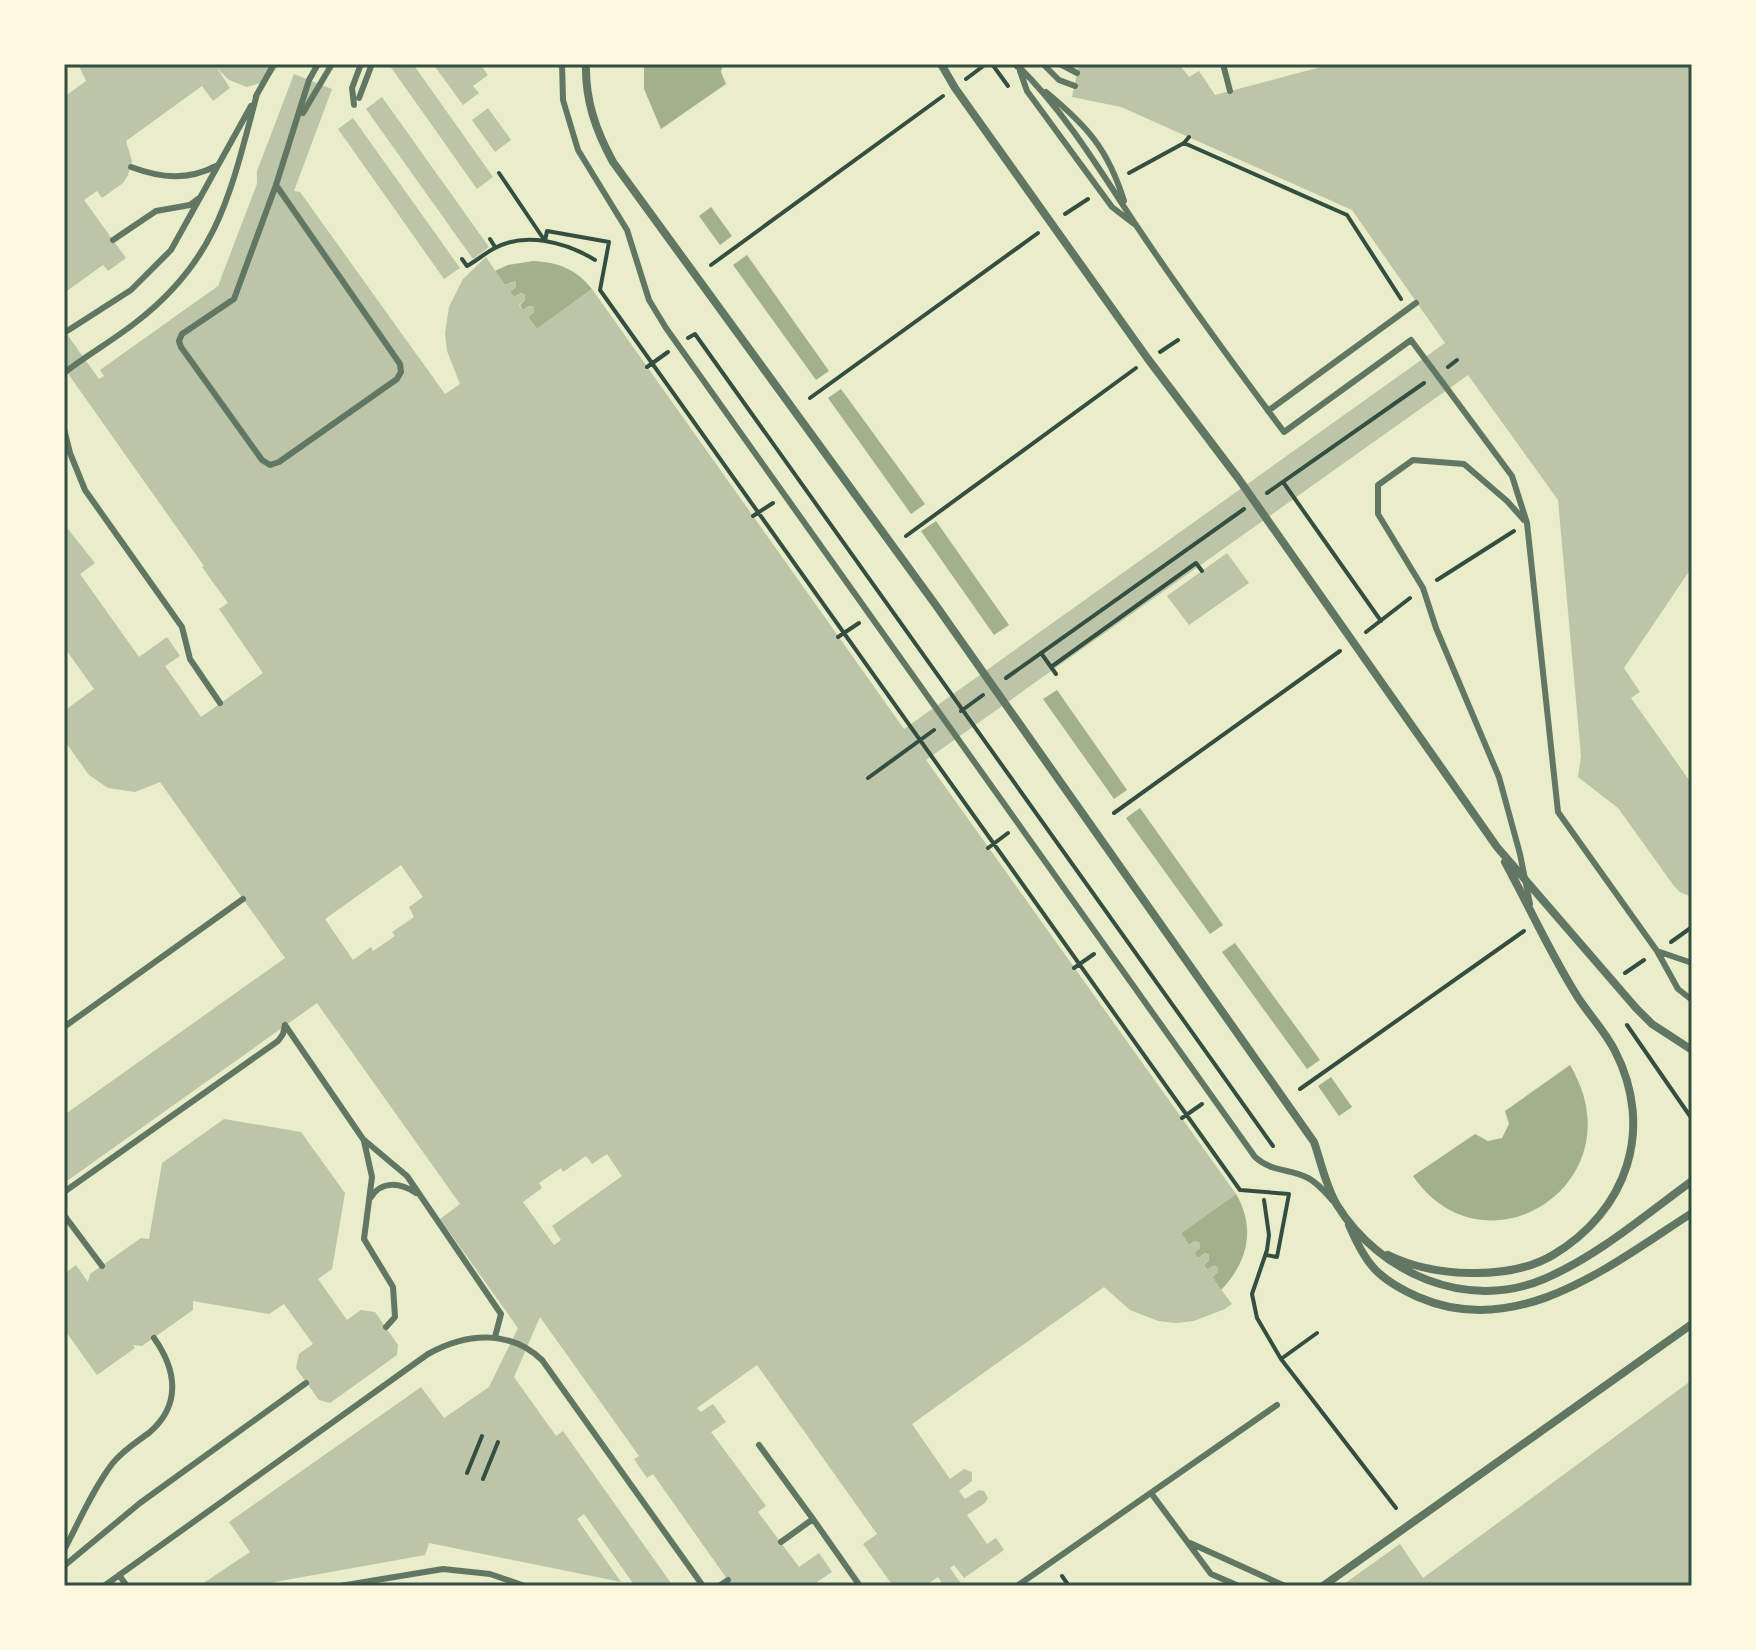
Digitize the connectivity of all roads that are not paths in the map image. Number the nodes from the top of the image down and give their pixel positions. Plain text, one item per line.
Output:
1 (274, 64) edge
2 (318, 64) edge
3 (332, 64) edge
4 (361, 64) edge
5 (372, 64) edge
6 (562, 64) edge
7 (586, 64) edge
8 (1043, 64) edge
9 (1060, 64) edge
10 (1223, 64) edge
11 (1017, 65) edge
12 (941, 66) edge
13 (1077, 73) dead end
14 (1037, 85) junction
15 (1075, 86) dead end
16 (1230, 91) dead end
17 (257, 94) junction
18 (359, 98) dead end
19 (354, 105) dead end
20 (297, 123) junction
21 (218, 164) junction
22 (131, 167) dead end
23 (276, 185) junction
24 (199, 199) junction
25 (1126, 207) junction
26 (1137, 226) junction
27 (113, 240) dead end
28 (1416, 303) dead end
29 (64, 333) edge
30 (64, 373) edge
31 (1268, 411) junction
32 (64, 429) edge
33 (64, 445) edge
34 (70, 453) junction
35 (1527, 523) junction
36 (220, 703) dead end
37 (1497, 847) junction
38 (1525, 880) junction
39 (243, 899) dead end
40 (1531, 911) junction
41 (1657, 951) junction
42 (1692, 963) edge
43 (1692, 1000) edge
44 (64, 1027) edge
45 (1692, 1050) edge
46 (363, 1139) junction
47 (1692, 1181) edge
48 (64, 1192) edge
49 (420, 1195) junction
50 (369, 1201) junction
51 (1337, 1204) junction
52 (1344, 1213) junction
53 (1692, 1213) edge
54 (64, 1215) edge
55 (1368, 1244) junction
56 (102, 1266) dead end
57 (1692, 1324) edge
58 (386, 1327) dead end
59 (495, 1337) junction
60 (154, 1338) dead end
61 (306, 1383) dead end
62 (1277, 1405) dead end
63 (759, 1445) dead end
64 (1151, 1493) junction
65 (813, 1519) junction
66 (1186, 1541) junction
67 (781, 1542) dead end
68 (64, 1550) edge
69 (64, 1566) edge
70 (119, 1575) junction
71 (728, 1580) dead end
72 (104, 1586) edge
73 (127, 1586) edge
74 (340, 1586) edge
75 (525, 1586) edge
76 (703, 1586) edge
77 (719, 1586) edge
78 (860, 1586) edge
79 (1017, 1586) edge
80 (1239, 1586) edge
81 (1285, 1586) edge
82 (1323, 1586) edge

1 - 17 lane
2 - 20 lane
3 - 20 lane
4 - 19 lane
5 - 18 lane
6 - 51 lane
7 - 51 street
8 - 15 lane
9 - 13 lane
10 - 16 lane
11 - 14 lane
11 - 26 lane
12 - 37 street
14 - 25 lane
14 - 25 lane
17 - 21 lane
17 - 30 lane
20 - 23 lane
21 - 22 lane
21 - 24 lane
23 - 23 lane
24 - 27 lane
24 - 29 lane
25 - 26 lane
26 - 31 lane
28 - 31 lane
31 - 35 lane
32 - 34 lane
33 - 34 lane
34 - 36 lane
35 - 38 lane
35 - 41 lane
37 - 38 street
37 - 40 street
38 - 40 lane
38 - 45 street
39 - 44 lane
40 - 55 street
41 - 42 lane
41 - 43 lane
46 - 48 lane
46 - 49 lane
46 - 50 lane
47 - 55 street
49 - 50 lane
49 - 59 lane
50 - 58 lane
51 - 52 street
52 - 53 street
52 - 55 street
54 - 56 lane
57 - 82 street
59 - 70 lane
59 - 76 lane
60 - 68 lane
61 - 69 lane
62 - 64 lane
63 - 65 lane
64 - 66 lane
64 - 79 lane
65 - 67 lane
65 - 78 lane
66 - 80 lane
66 - 81 lane
70 - 72 lane
70 - 73 lane
71 - 77 lane
74 - 75 lane

